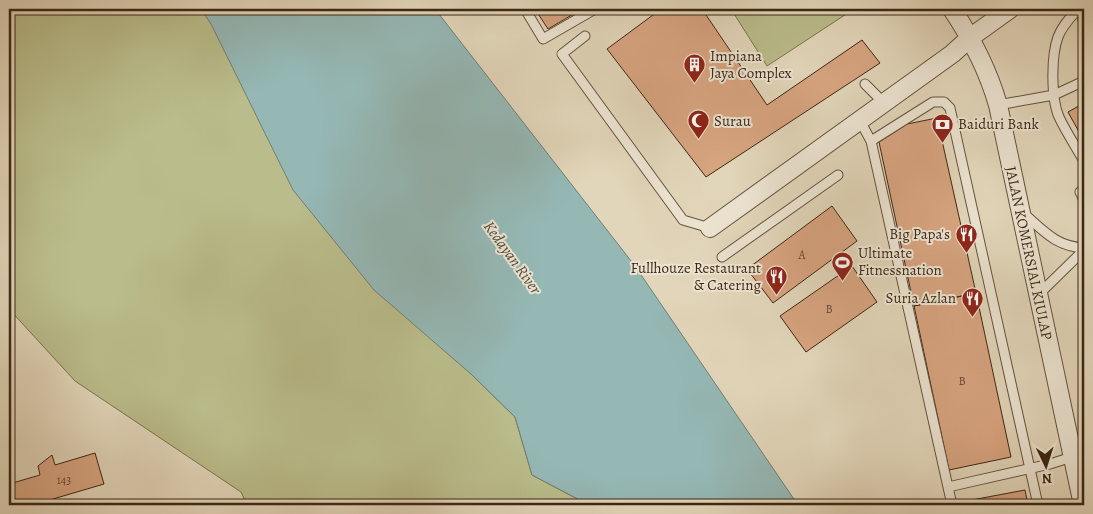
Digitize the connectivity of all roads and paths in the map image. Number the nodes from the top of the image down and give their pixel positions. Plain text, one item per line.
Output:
1 (525, 9) edge
2 (594, 9) edge
3 (952, 9) edge
4 (1010, 9) edge
5 (1080, 9) edge
6 (1084, 25) edge
7 (585, 36) dead end
8 (971, 37) junction
9 (1084, 81) edge
10 (865, 84) dead end
11 (1054, 96) junction
12 (884, 103) junction
13 (998, 105) junction
14 (860, 121) junction
15 (871, 141) junction
16 (1084, 161) edge
17 (838, 174) dead end
18 (1084, 190) edge
19 (1084, 200) edge
20 (1019, 209) junction
21 (710, 228) joint
22 (1084, 249) edge
23 (722, 257) dead end
24 (1037, 295) junction
25 (1078, 454) edge
26 (1030, 468) junction
27 (948, 486) junction
28 (952, 505) edge
29 (1038, 505) edge
30 (1083, 505) edge

1 - 2 lane
3 - 8 street, JALAN KOMERSIAL KIULAP
4 - 8 street
5 - 6 lane
5 - 11 lane
7 - 21 lane
8 - 12 street
8 - 13 street, JALAN KOMERSIAL KIULAP
9 - 11 lane
10 - 12 lane
11 - 13 lane
11 - 16 lane
12 - 14 street
13 - 20 street, JALAN KOMERSIAL KIULAP
14 - 15 lane
14 - 21 street
15 - 26 lane
15 - 27 lane
17 - 23 lane
18 - 19 lane
20 - 22 lane
20 - 24 street, JALAN KOMERSIAL KIULAP
22 - 24 lane
24 - 25 street, JALAN KOMERSIAL KIULAP
25 - 26 lane
25 - 30 street, JALAN KOMERSIAL KIULAP
26 - 27 lane
26 - 29 lane
27 - 28 lane

